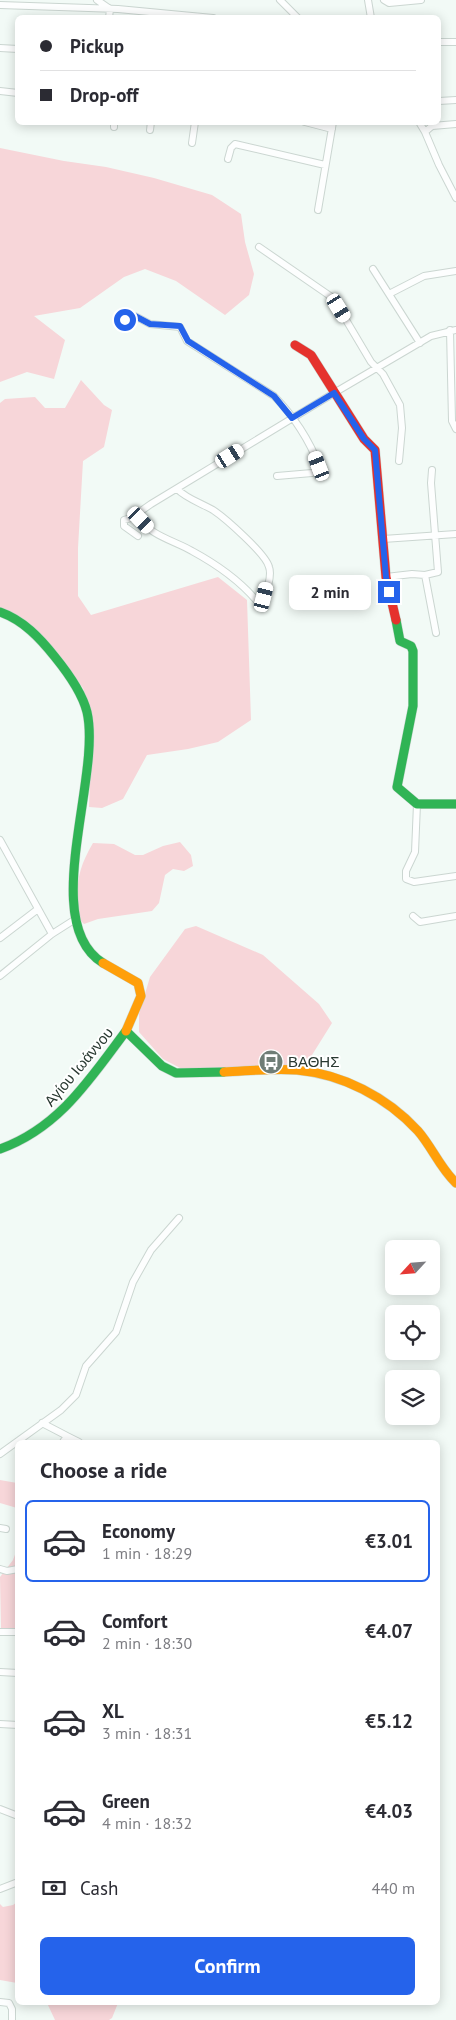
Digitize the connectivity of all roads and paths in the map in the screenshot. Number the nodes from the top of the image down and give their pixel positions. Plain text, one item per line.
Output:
1 (97, 0) edge
2 (280, 0) edge
3 (368, 0) edge
4 (384, 0) edge
5 (421, 0) edge
6 (0, 5) edge
7 (110, 9) junction
8 (109, 15) edge
9 (179, 15) edge
10 (295, 15) edge
11 (370, 15) edge
12 (441, 42) edge
13 (456, 42) edge
14 (0, 48) edge
15 (15, 49) edge
16 (0, 91) edge
17 (15, 93) edge
18 (456, 100) edge
19 (441, 101) edge
20 (456, 124) edge
21 (151, 125) edge
22 (195, 125) edge
23 (333, 126) edge
24 (423, 126) edge
25 (150, 130) dead end
26 (192, 143) dead end
27 (228, 159) dead end
28 (325, 165) junction
29 (456, 198) edge
30 (318, 210) dead end
31 (259, 247) dead end
32 (373, 270) dead end
33 (456, 271) edge
34 (389, 294) junction
35 (125, 320) dead end
36 (453, 330) edge
37 (420, 343) junction
38 (295, 344) dead end
39 (377, 368) junction
40 (334, 393) junction
41 (292, 418) junction
42 (456, 429) edge
43 (399, 461) dead end
44 (432, 470) dead end
45 (277, 476) dead end
46 (177, 489) junction
47 (138, 516) junction
48 (456, 534) edge
49 (138, 536) dead end
50 (436, 536) junction
51 (383, 539) junction
52 (425, 575) junction
53 (386, 577) junction
54 (0, 612) edge
55 (436, 633) dead end
56 (418, 804) junction
57 (456, 804) edge
58 (1, 843) edge
59 (456, 876) edge
60 (38, 909) junction
61 (413, 916) dead end
62 (456, 916) edge
63 (74, 920) junction
64 (52, 934) junction
65 (0, 938) edge
66 (0, 976) edge
67 (126, 1031) junction
68 (0, 1149) edge
69 (456, 1183) edge
70 (179, 1218) dead end
71 (42, 1424) junction
72 (67, 1436) junction
73 (20, 1440) edge
74 (64, 1440) edge
75 (75, 1440) edge
76 (15, 1443) edge
77 (0, 1454) edge
78 (0, 1569) edge
79 (15, 1569) edge
80 (0, 1632) edge
81 (15, 1632) edge
82 (0, 1672) edge
83 (15, 1673) edge
84 (0, 1724) edge
85 (15, 1725) edge
86 (0, 1809) edge
87 (15, 1815) edge
88 (15, 1883) edge
89 (0, 1889) edge
90 (0, 2002) edge
91 (12, 2020) edge

1 - 7 street
2 - 10 street
3 - 11 street
4 - 5 street
6 - 7 street
7 - 8 street
7 - 9 street
12 - 13 street
14 - 15 street
16 - 17 street
18 - 19 street
20 - 24 street
21 - 25 street
22 - 26 street
23 - 28 street
24 - 29 street
27 - 28 street
28 - 30 street
31 - 39 street
32 - 34 street
33 - 34 street
34 - 37 street
35 - 41 street
36 - 37 street
36 - 42 street
37 - 39 street
38 - 40 street
39 - 40 street
39 - 43 street
40 - 41 street
40 - 51 street
41 - 45 street
41 - 46 street
44 - 50 street
46 - 47 street
46 - 47 street
47 - 49 street
48 - 50 street
50 - 51 street
50 - 52 street
51 - 53 street
52 - 53 street
52 - 55 street
53 - 56 street
54 - 63 street
56 - 57 street
56 - 59 street
58 - 60 street
60 - 64 street
60 - 65 street
61 - 62 street
63 - 64 street
63 - 67 street
64 - 66 street
67 - 68 street, Αγίου Ιωάννου
67 - 69 street, Αγίου Ιωάννου
70 - 71 street
71 - 72 street
71 - 73 street
72 - 74 street
72 - 75 street
76 - 77 street
78 - 79 street
80 - 81 street
82 - 83 street
84 - 85 street
86 - 87 street
88 - 89 street
90 - 91 street

